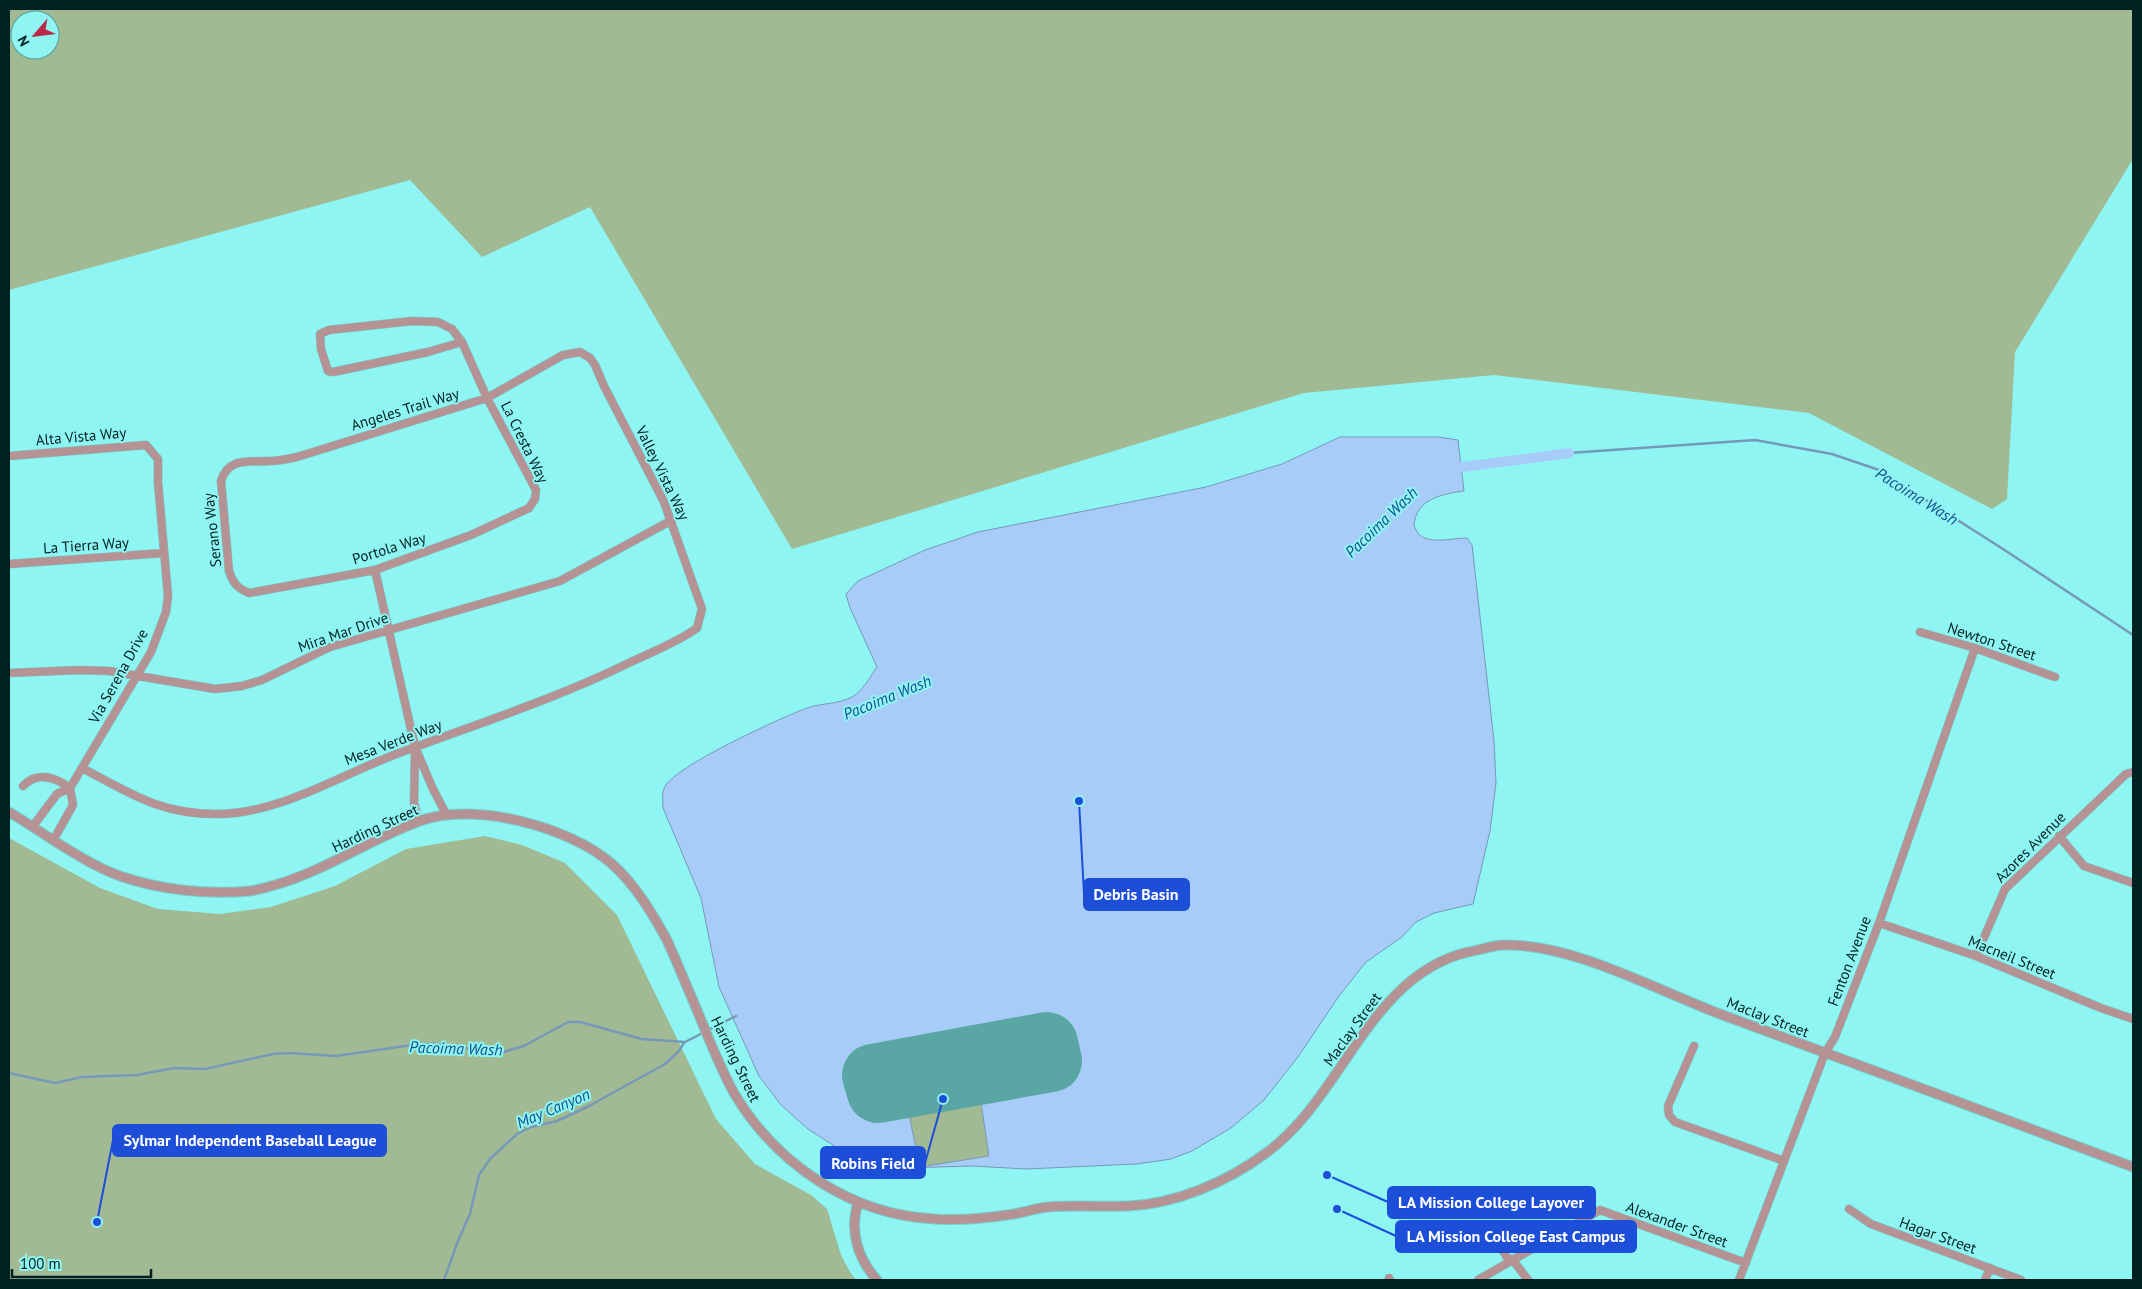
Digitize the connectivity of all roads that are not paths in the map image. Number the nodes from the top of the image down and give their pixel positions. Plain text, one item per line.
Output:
1 (462, 342) junction
2 (580, 352) joint
3 (487, 398) junction
4 (153, 452) joint
5 (9, 456) edge
6 (229, 466) joint
7 (535, 498) joint
8 (672, 520) junction
9 (164, 554) junction
10 (9, 564) edge
11 (375, 570) junction
12 (240, 590) joint
13 (701, 617) joint
14 (389, 630) junction
15 (1920, 632) dead end
16 (1975, 648) junction
17 (9, 673) edge
18 (136, 676) junction
19 (2055, 677) dead end
20 (415, 747) junction
21 (82, 768) junction
22 (2129, 773) edge
23 (22, 786) dead end
24 (70, 788) junction
25 (9, 812) edge
26 (446, 814) junction
27 (419, 821) junction
28 (33, 826) junction
29 (2059, 836) junction
30 (54, 839) junction
31 (2133, 883) edge
32 (1879, 923) junction
33 (1976, 956) junction
34 (2133, 1019) edge
35 (1694, 1046) dead end
36 (1824, 1053) junction
37 (1784, 1161) junction
38 (2133, 1166) edge
39 (858, 1203) junction
40 (1849, 1208) dead end
41 (1489, 1227) dead end
42 (1511, 1260) junction
43 (1746, 1263) junction
44 (1990, 1268) junction
45 (877, 1280) edge
46 (1478, 1280) edge
47 (1528, 1280) edge
48 (1739, 1280) edge
49 (1985, 1280) edge
50 (2021, 1280) edge

1 - 1 street
1 - 3 street, La Cresta Way
2 - 3 street, Angeles Trail Way
2 - 8 street, Valley Vista Way
3 - 6 street, Angeles Trail Way
3 - 7 street, La Cresta Way
4 - 5 street, Alta Vista Way
4 - 9 street, Via Serena Drive
6 - 12 street, Serano Way
7 - 11 street, Portola Way
8 - 13 street, Valley Vista Way
8 - 14 street, Mira Mar Drive
9 - 10 street, La Tierra Way
9 - 18 street, Via Serena Drive
11 - 12 street, Portola Way
11 - 14 street
13 - 20 street, Mesa Verde Way
14 - 18 street, Mira Mar Drive
14 - 20 street
15 - 16 street, Newton Street
16 - 19 street, Newton Street
16 - 32 street, Fenton Avenue
17 - 18 street, Mira Mar Drive
18 - 21 street, Via Serena Drive
20 - 21 street, Mesa Verde Way
20 - 26 street
20 - 27 street
21 - 24 street, Via Serena Drive
22 - 29 street, Azores Avenue
23 - 24 street
24 - 28 street, Via Serena Drive
24 - 30 street, Via Serena Drive
25 - 28 street, Harding Street
26 - 27 street, Harding Street
26 - 39 street, Harding Street
27 - 30 street, Harding Street
28 - 30 street, Harding Street
29 - 31 street
29 - 33 street, Azores Avenue
32 - 33 street, Macneil Street
32 - 36 street, Fenton Avenue
33 - 34 street, Macneil Street
35 - 37 street
36 - 37 street, Fenton Avenue
36 - 38 street, Maclay Street
36 - 39 street, Maclay Street
37 - 43 street, Fenton Avenue
39 - 45 street
40 - 44 street, Hagar Street
41 - 42 street
42 - 43 street, Alexander Street
42 - 46 street
42 - 47 street
43 - 48 street, Fenton Avenue
44 - 49 street
44 - 50 street, Hagar Street

